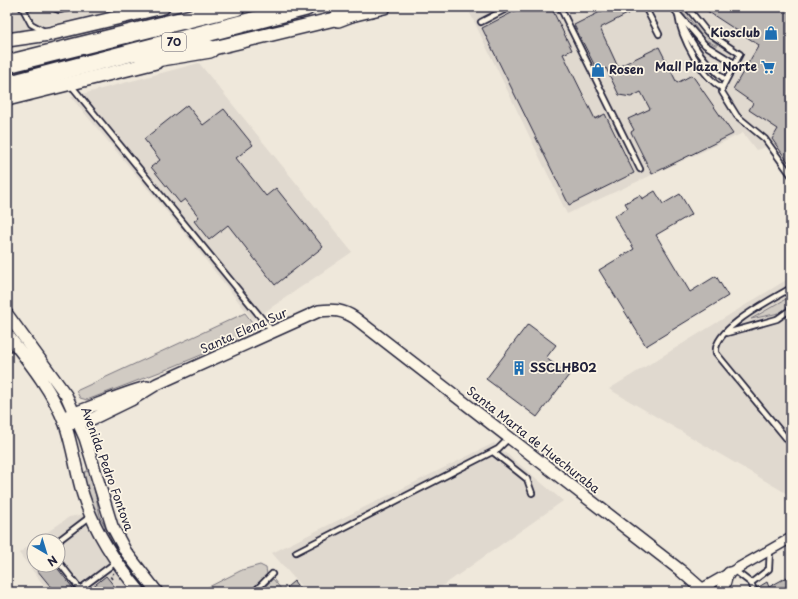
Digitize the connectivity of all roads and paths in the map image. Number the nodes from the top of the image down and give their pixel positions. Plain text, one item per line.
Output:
1 (22, 7) edge
2 (30, 7) edge
3 (51, 7) edge
4 (74, 7) edge
5 (163, 7) edge
6 (236, 7) edge
7 (306, 7) edge
8 (367, 7) edge
9 (384, 7) edge
10 (510, 7) edge
11 (560, 7) edge
12 (645, 7) edge
13 (672, 7) edge
14 (687, 7) edge
15 (678, 15) junction
16 (338, 18) junction
17 (481, 22) dead end
18 (31, 24) junction
19 (48, 34) junction
20 (659, 34) dead end
21 (27, 36) junction
22 (7, 40) edge
23 (210, 49) junction
24 (7, 64) edge
25 (734, 64) junction
26 (55, 74) junction
27 (723, 78) dead end
28 (69, 83) junction
29 (7, 85) edge
30 (722, 88) junction
31 (7, 99) edge
32 (640, 169) dead end
33 (791, 175) edge
34 (791, 288) edge
35 (791, 308) edge
36 (342, 311) joint
37 (7, 314) edge
38 (273, 332) junction
39 (725, 333) junction
40 (7, 334) edge
41 (77, 418) junction
42 (63, 421) junction
43 (510, 438) junction
44 (791, 444) edge
45 (493, 452) junction
46 (96, 473) junction
47 (78, 476) junction
48 (532, 493) dead end
49 (91, 516) junction
50 (66, 535) edge
51 (791, 538) edge
52 (770, 549) junction
53 (296, 552) dead end
54 (116, 567) junction
55 (66, 571) edge
56 (732, 571) junction
57 (272, 574) dead end
58 (112, 579) dead end
59 (751, 583) junction
60 (81, 590) edge
61 (701, 591) edge
62 (140, 592) edge
63 (157, 592) edge
64 (254, 592) edge
65 (722, 592) edge
66 (755, 592) edge

1 - 2 lane
1 - 18 lane
3 - 4 lane
5 - 19 main road
6 - 24 highway, 70
7 - 26 highway, 70
8 - 16 highway
9 - 16 main road
10 - 17 lane
11 - 32 lane
12 - 20 lane
13 - 15 lane
14 - 25 lane
15 - 25 lane
15 - 27 lane
15 - 30 lane
16 - 23 main road
18 - 19 lane
18 - 21 lane
19 - 21 main road
21 - 22 main road
23 - 26 highway
23 - 28 main road
25 - 30 lane
26 - 29 highway, 70
28 - 31 main road
28 - 38 lane
30 - 33 lane
34 - 39 lane
35 - 39 lane
36 - 38 street, Santa Elena Sur
36 - 43 street, Santa Marta de Huechuraba
37 - 41 street, Avenida Pedro Fontova
38 - 41 street, Santa Elena Sur
39 - 44 lane
40 - 42 street, Avenida Pedro Fontova
41 - 42 street, Santa Elena Sur
41 - 46 street, Avenida Pedro Fontova
42 - 47 street, Avenida Pedro Fontova
43 - 45 lane
43 - 61 street, Santa Marta de Huechuraba
45 - 48 lane
45 - 53 lane
46 - 47 street
46 - 63 street, Avenida Pedro Fontova
47 - 49 street, Avenida Pedro Fontova
49 - 50 lane
49 - 54 street, Avenida Pedro Fontova
51 - 52 street
52 - 56 street
52 - 59 lane
54 - 58 path
54 - 60 lane
54 - 62 street, Avenida Pedro Fontova
55 - 60 lane
56 - 59 lane
56 - 61 street
56 - 65 street
57 - 64 lane
59 - 66 lane

